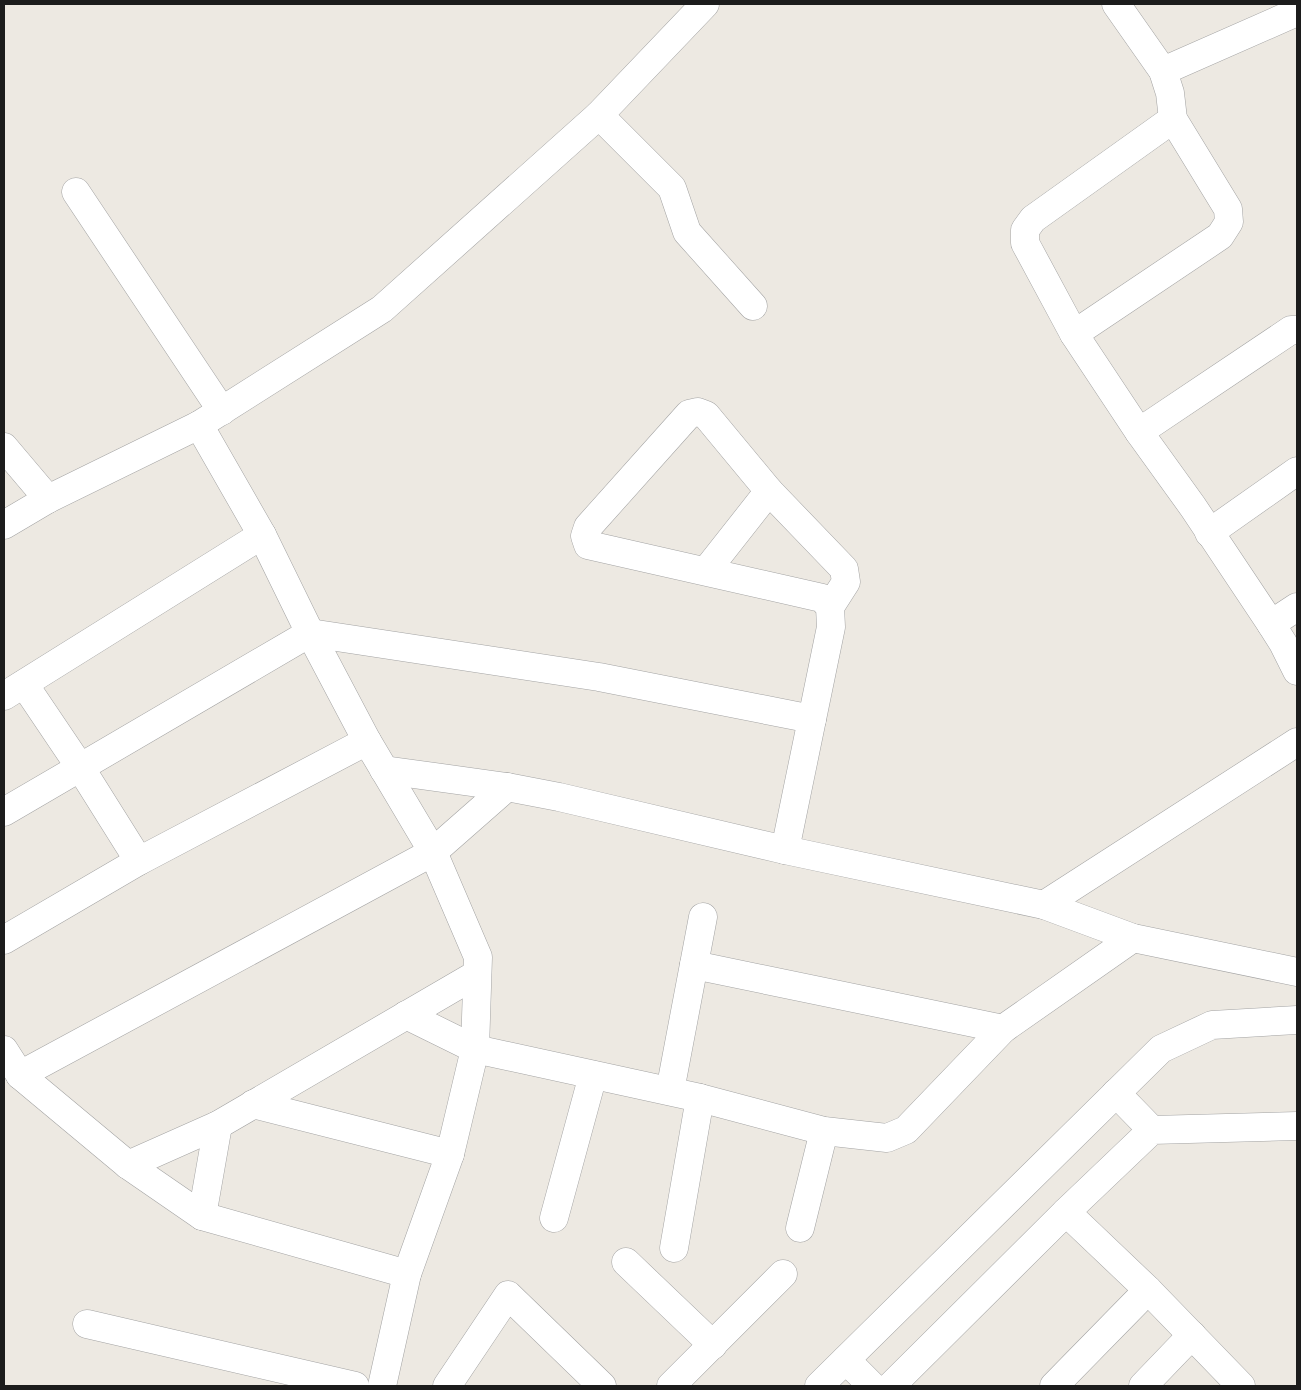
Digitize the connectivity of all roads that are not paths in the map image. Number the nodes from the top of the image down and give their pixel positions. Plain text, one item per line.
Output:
1 (705, 4) edge
2 (1116, 4) edge
3 (1297, 12) edge
4 (1163, 71) junction
5 (599, 115) junction
6 (1173, 119) junction
7 (76, 192) dead end
8 (753, 306) dead end
9 (1297, 330) edge
10 (1074, 334) junction
11 (222, 411) junction
12 (199, 425) junction
13 (1139, 432) junction
14 (4, 447) edge
15 (1297, 471) edge
16 (769, 491) junction
17 (48, 499) junction
18 (4, 525) edge
19 (1209, 532) junction
20 (262, 535) junction
21 (706, 571) junction
22 (830, 607) junction
23 (1297, 607) edge
24 (310, 634) junction
25 (1284, 634) edge
26 (1297, 671) edge
27 (14, 690) edge
28 (812, 719) junction
29 (367, 741) junction
30 (1297, 742) edge
31 (80, 767) junction
32 (384, 770) junction
33 (507, 787) junction
34 (4, 812) edge
35 (785, 850) junction
36 (433, 852) junction
37 (139, 862) junction
38 (1044, 905) junction
39 (703, 917) dead end
40 (1133, 938) junction
41 (4, 940) edge
42 (694, 965) junction
43 (1297, 972) edge
44 (477, 974) junction
45 (406, 1015) junction
46 (1297, 1020) edge
47 (1002, 1029) junction
48 (475, 1049) junction
49 (4, 1050) edge
50 (20, 1075) junction
51 (593, 1075) junction
52 (670, 1092) junction
53 (1116, 1093) junction
54 (700, 1098) junction
55 (253, 1104) junction
56 (218, 1125) junction
57 (1297, 1126) edge
58 (1152, 1130) junction
59 (824, 1131) junction
60 (450, 1154) junction
61 (128, 1166) junction
62 (1066, 1212) junction
63 (202, 1216) junction
64 (554, 1218) dead end
65 (800, 1228) dead end
66 (674, 1248) dead end
67 (626, 1262) dead end
68 (407, 1274) junction
69 (783, 1274) dead end
70 (1148, 1290) junction
71 (87, 1324) dead end
72 (1192, 1335) junction
73 (713, 1344) junction
74 (846, 1360) junction
75 (590, 1382) edge
76 (355, 1386) edge
77 (382, 1386) edge
78 (447, 1386) edge
79 (671, 1386) edge
80 (819, 1386) edge
81 (872, 1386) edge
82 (891, 1386) edge
83 (1054, 1386) edge
84 (1143, 1386) edge
85 (1241, 1386) edge

1 - 5 street
2 - 4 street
3 - 4 street
4 - 6 street
5 - 8 street
5 - 11 street
6 - 10 street
6 - 10 street
7 - 11 street
9 - 13 street
10 - 13 street
11 - 12 street
12 - 17 street
12 - 20 street
13 - 19 street
14 - 17 street
15 - 19 street
16 - 21 street
16 - 21 street
16 - 22 street
17 - 18 street
19 - 25 street
20 - 24 street
20 - 27 street
21 - 22 street
22 - 28 street
23 - 25 street
24 - 28 street
24 - 29 street
24 - 31 street
25 - 26 street
27 - 31 street
28 - 35 street
29 - 32 street
29 - 37 street
30 - 38 street
31 - 34 street
31 - 37 street
32 - 33 street
32 - 36 street
33 - 35 street
33 - 36 street
35 - 38 street
36 - 44 street
36 - 50 street
37 - 41 street
38 - 40 street
39 - 42 street
40 - 43 street
40 - 47 street
42 - 47 street
42 - 52 street
44 - 45 street
44 - 48 street
45 - 48 street
45 - 55 street
46 - 53 street
47 - 59 street
48 - 51 street
48 - 60 street
49 - 50 street
50 - 61 street
51 - 52 street
51 - 64 street
52 - 54 street
53 - 58 street
53 - 74 street
54 - 59 street
54 - 66 street
55 - 56 street
55 - 60 street
56 - 61 street
56 - 63 street
57 - 58 street
58 - 62 street
59 - 65 street
60 - 68 street
61 - 63 street
62 - 70 street
62 - 82 street
63 - 68 street
67 - 73 street
68 - 77 street
69 - 73 street
70 - 72 street
70 - 83 street
71 - 76 street
72 - 84 street
72 - 85 street
73 - 79 street
74 - 80 street
74 - 81 street
75 - 78 street

